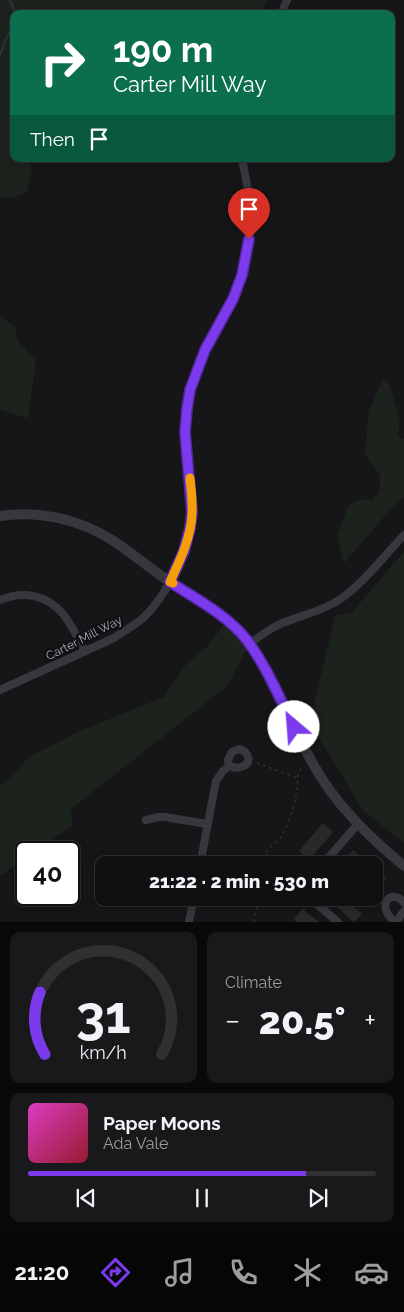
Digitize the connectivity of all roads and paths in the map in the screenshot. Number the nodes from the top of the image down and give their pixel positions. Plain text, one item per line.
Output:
1 (243, 162) edge
2 (0, 516) edge
3 (404, 535) edge
4 (170, 582) junction
5 (0, 600) edge
6 (249, 644) junction
7 (85, 651) junction
8 (0, 690) edge
9 (248, 760) junction
10 (311, 761) junction
11 (229, 766) junction
12 (298, 778) junction
13 (146, 820) dead end
14 (207, 824) junction
15 (358, 824) junction
16 (202, 856) edge
17 (266, 856) edge
18 (330, 856) edge
19 (404, 866) edge
20 (404, 903) edge
21 (192, 906) edge
22 (257, 906) edge
23 (319, 906) edge
24 (404, 911) edge
25 (189, 922) edge
26 (254, 922) edge
27 (338, 922) edge
28 (396, 922) edge

1 - 4 street, Carter Mill Way
2 - 4 street
3 - 6 street
4 - 6 street
4 - 7 street, Carter Mill Way
5 - 7 street
6 - 10 street
7 - 8 street, Carter Mill Way
9 - 11 street
9 - 11 street
9 - 12 path
10 - 12 path
10 - 15 street
11 - 14 street
12 - 17 path
13 - 14 street
14 - 16 street
15 - 18 street
15 - 19 street
20 - 28 street
21 - 25 street
22 - 26 path
23 - 27 street
24 - 28 street

